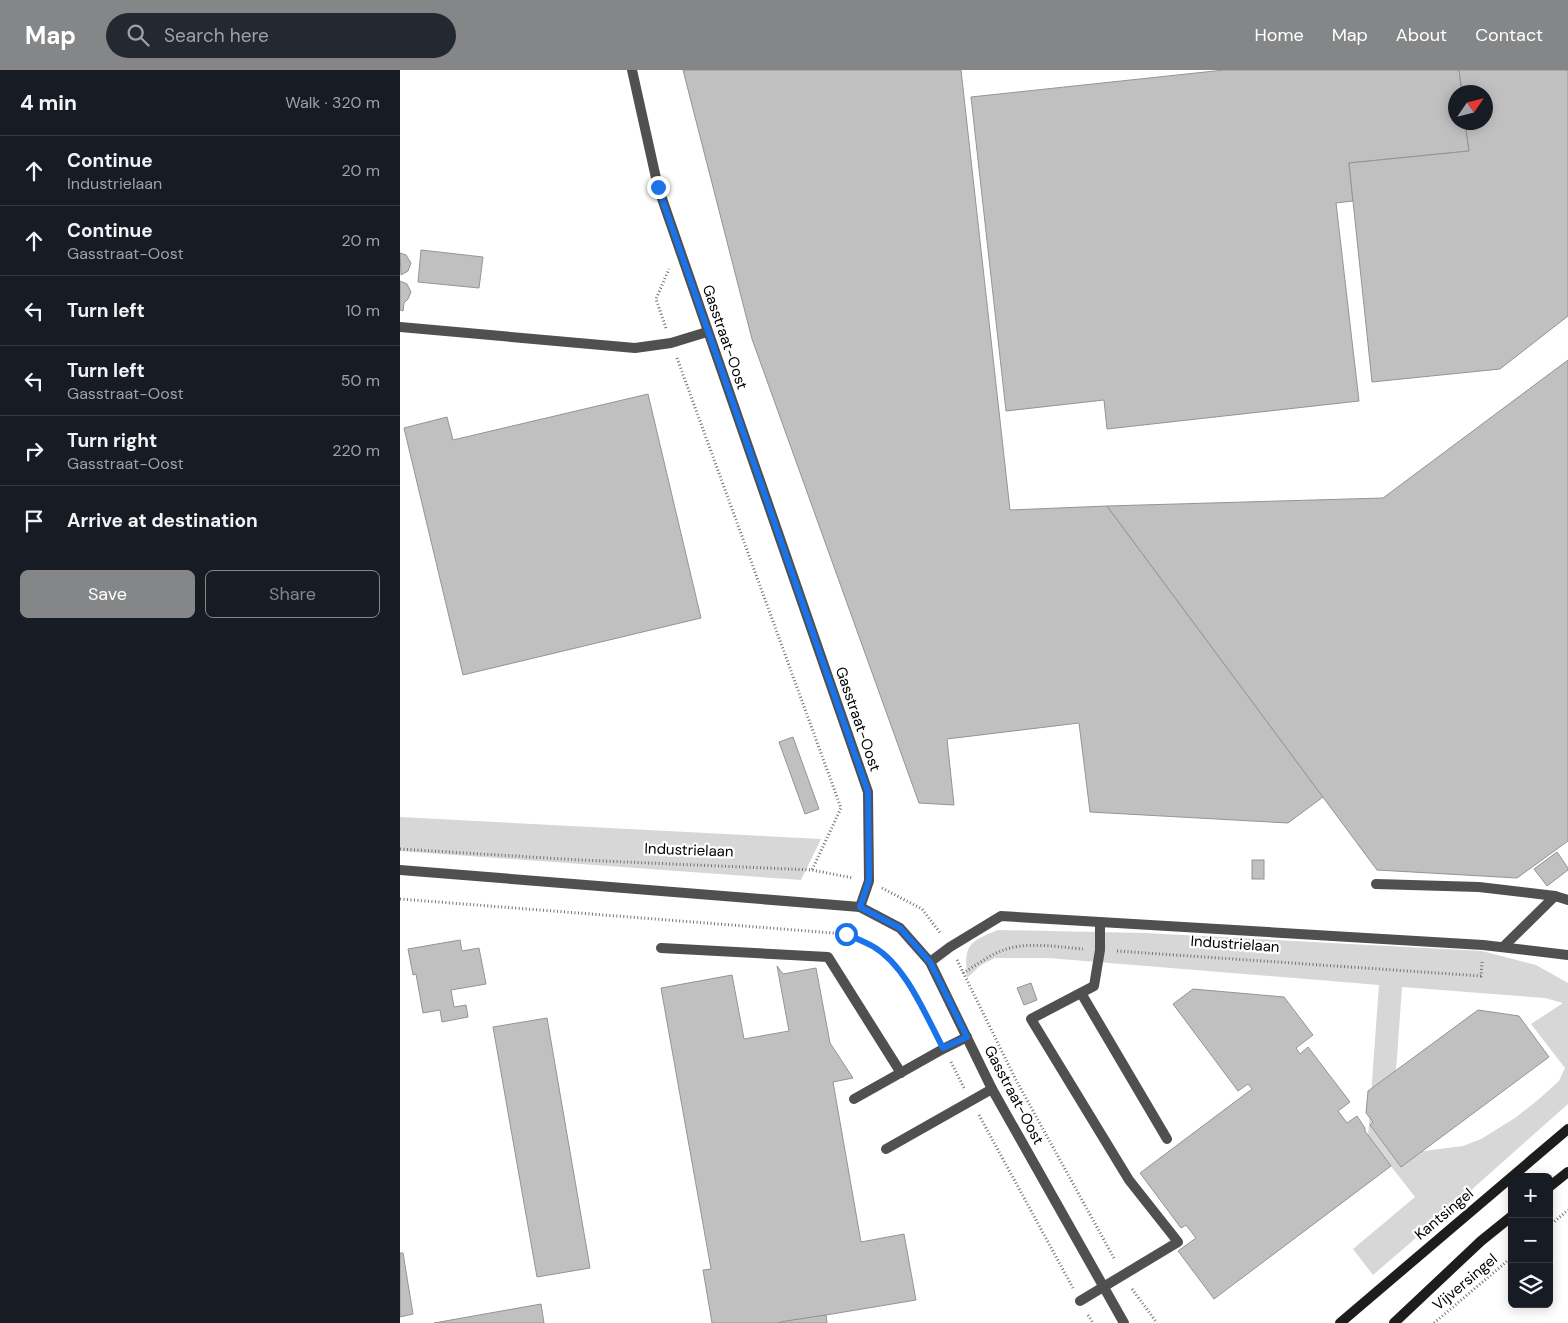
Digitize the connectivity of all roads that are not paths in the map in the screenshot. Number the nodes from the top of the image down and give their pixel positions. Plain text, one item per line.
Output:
1 (632, 70) edge
2 (400, 327) edge
3 (707, 332) junction
4 (400, 870) edge
5 (1376, 884) dead end
6 (1556, 896) junction
7 (1568, 900) edge
8 (860, 907) junction
9 (1100, 922) junction
10 (1503, 947) junction
11 (661, 948) dead end
12 (1568, 954) edge
13 (930, 962) junction
14 (1081, 993) junction
15 (967, 1037) junction
16 (901, 1073) junction
17 (992, 1089) junction
18 (854, 1099) dead end
19 (1568, 1129) edge
20 (1167, 1139) dead end
21 (886, 1149) dead end
22 (1568, 1172) edge
23 (1553, 1183) edge
24 (1510, 1218) edge
25 (1104, 1288) junction
26 (1080, 1301) road end
27 (1124, 1323) edge
28 (1340, 1323) edge
29 (1394, 1323) edge

1 - 3 street, Gasstraat-Oost
2 - 3 street
3 - 8 street, Gasstraat-Oost
4 - 8 street
5 - 6 street
6 - 7 street
6 - 10 street
8 - 13 street, Gasstraat-Oost
9 - 10 street, Industrielaan
9 - 13 street, Industrielaan
9 - 14 street
10 - 12 street, Industrielaan
11 - 16 street
13 - 15 street, Gasstraat-Oost
14 - 20 street
14 - 25 street
15 - 16 street
15 - 17 street, Gasstraat-Oost
16 - 18 street
17 - 21 street
17 - 25 street, Gasstraat-Oost
19 - 28 street, Kantsingel
22 - 23 street
24 - 29 street
25 - 26 street
25 - 27 street, Gasstraat-Oost

